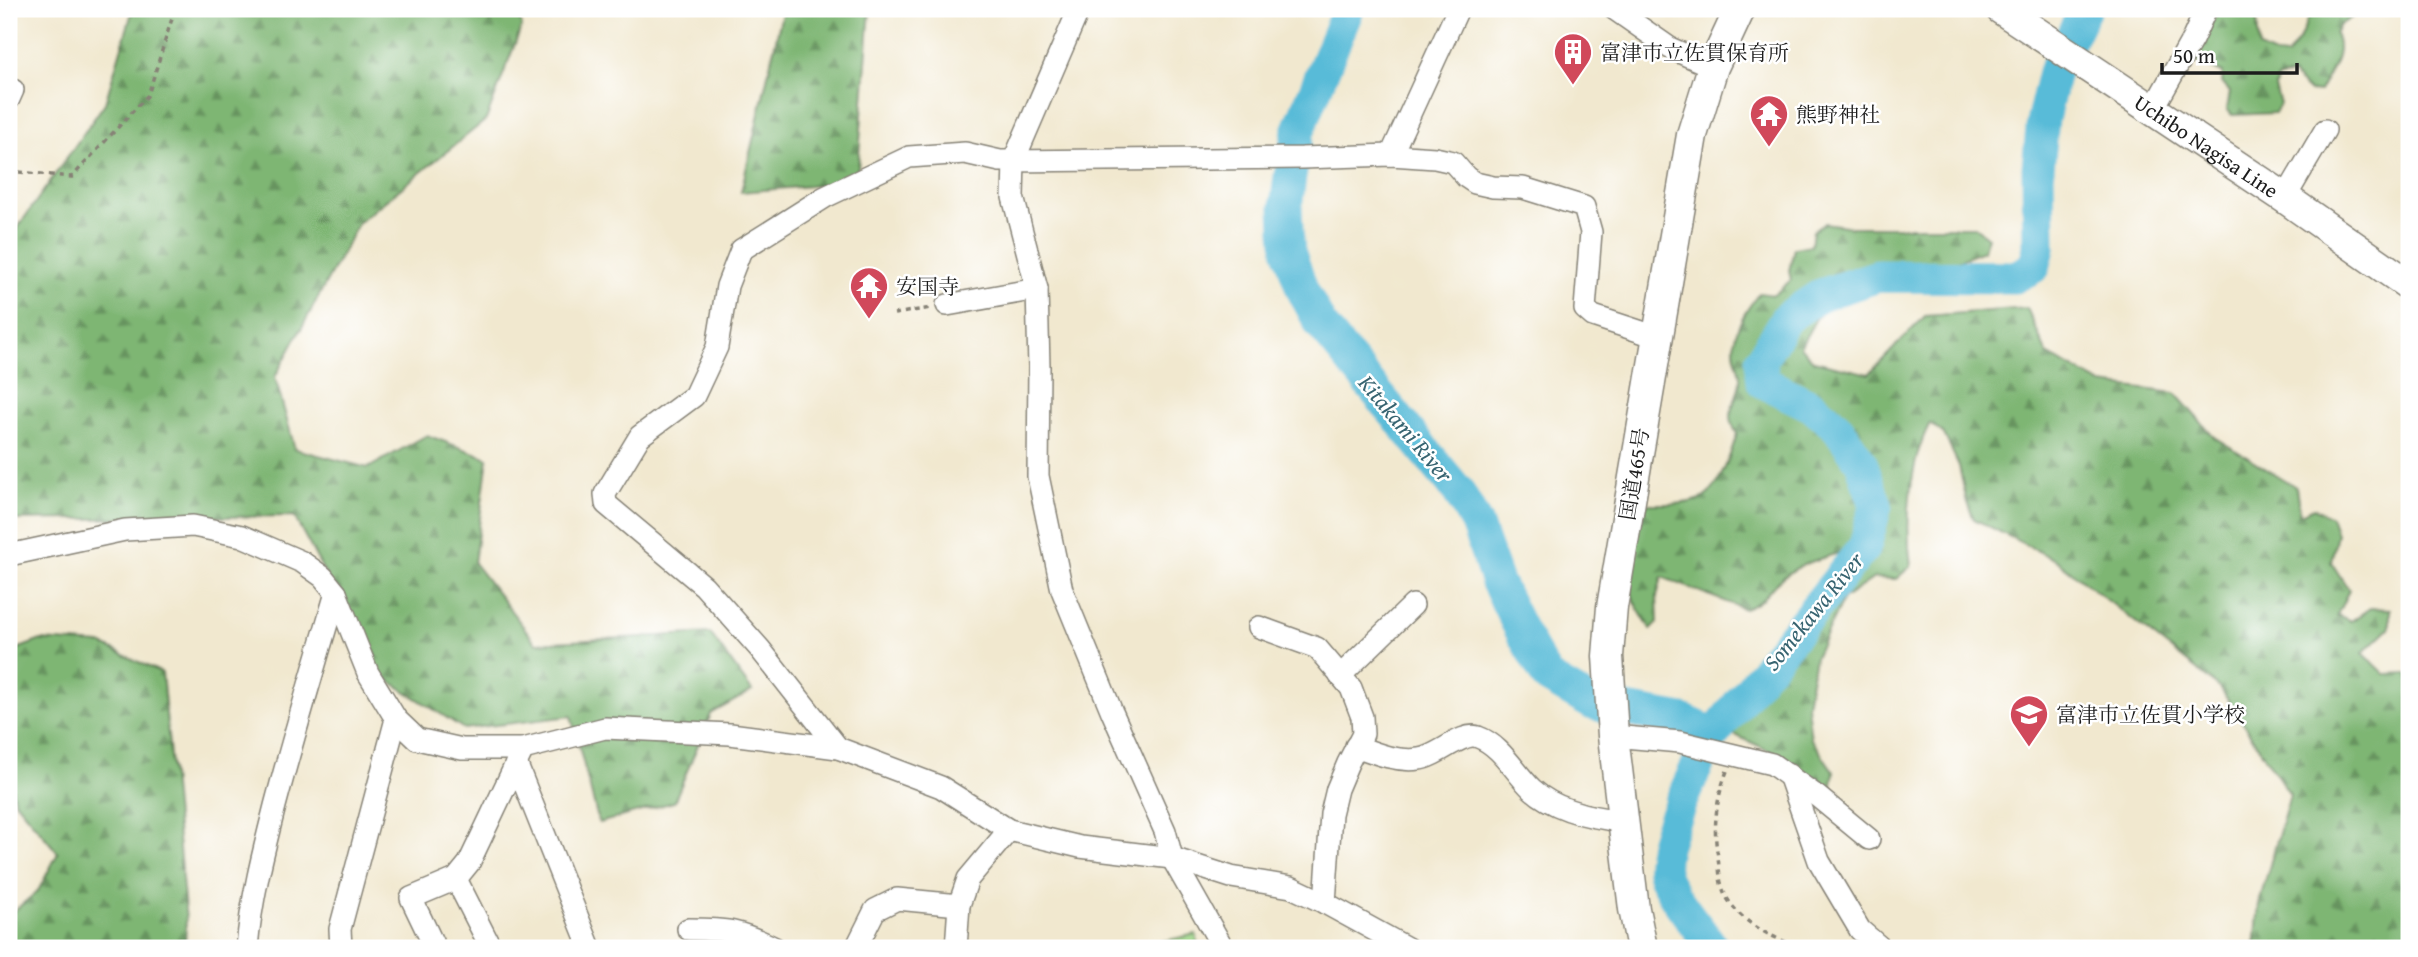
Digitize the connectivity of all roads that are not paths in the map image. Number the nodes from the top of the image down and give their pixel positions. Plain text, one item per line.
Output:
1 (1079, 9) edge
2 (1458, 9) edge
3 (1614, 9) edge
4 (1740, 9) edge
5 (2001, 9) edge
6 (2206, 9) edge
7 (1713, 67) junction
8 (2153, 109) junction
9 (2325, 130) dead end
10 (1391, 155) junction
11 (1014, 160) junction
12 (2285, 198) junction
13 (2409, 285) edge
14 (1037, 289) junction
15 (947, 305) road end
16 (1657, 337) junction
17 (9, 555) edge
18 (336, 593) junction
19 (1413, 605) dead end
20 (1259, 626) dead end
21 (1340, 676) junction
22 (396, 719) junction
23 (1612, 729) junction
24 (1356, 746) junction
25 (838, 748) junction
26 (520, 756) junction
27 (1790, 775) junction
28 (1623, 821) junction
29 (1009, 830) junction
30 (1869, 839) dead end
31 (1172, 858) junction
32 (456, 879) junction
33 (1325, 903) junction
34 (959, 905) junction
35 (688, 929) dead end
36 (247, 948) edge
37 (341, 948) edge
38 (435, 948) edge
39 (491, 948) edge
40 (590, 948) edge
41 (775, 948) edge
42 (856, 948) edge
43 (956, 948) edge
44 (1223, 948) edge
45 (1407, 948) edge
46 (1642, 948) edge
47 (1881, 948) edge

1 - 11 street
2 - 10 street
3 - 7 street
4 - 7 highway, 国道465号
5 - 8 highway, Uchibo Nagisa Line
6 - 8 street
7 - 16 highway, 国道465号
8 - 12 highway, Uchibo Nagisa Line
9 - 12 street
10 - 11 street
10 - 16 street
11 - 14 street
11 - 25 street
12 - 13 highway, Uchibo Nagisa Line
14 - 15 street
14 - 31 street
16 - 23 highway, 国道465号
17 - 18 street
18 - 22 street
18 - 36 street
19 - 21 street
20 - 21 street
21 - 24 street
22 - 26 street
22 - 37 street
23 - 27 street
23 - 28 highway, 国道465号
24 - 28 street
24 - 33 street
25 - 26 street
25 - 29 street
26 - 32 street
26 - 40 street
27 - 30 street
27 - 47 street
28 - 46 highway, 国道465号
29 - 31 street
29 - 34 street
31 - 33 street
31 - 44 street
32 - 38 street
32 - 39 street
33 - 45 street
34 - 42 street
34 - 43 street
35 - 41 street

